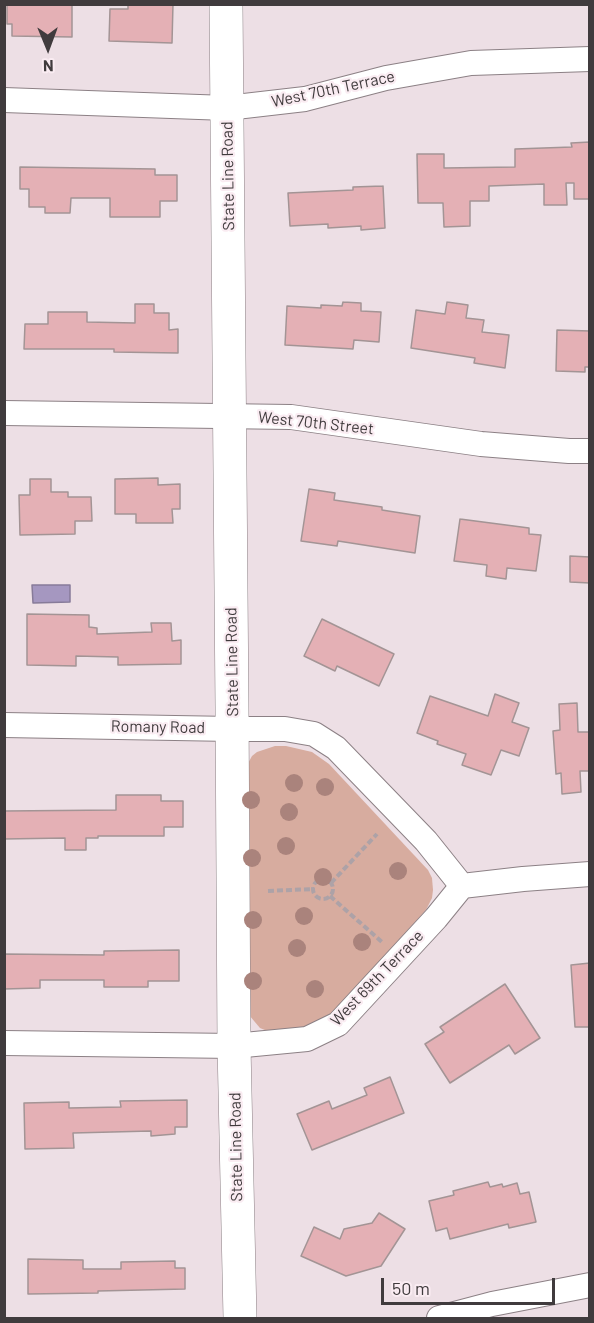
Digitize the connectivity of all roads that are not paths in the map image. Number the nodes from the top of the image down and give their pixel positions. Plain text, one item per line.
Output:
1 (226, 4) edge
2 (590, 58) edge
3 (4, 100) edge
4 (227, 108) junction
5 (4, 413) edge
6 (229, 415) junction
7 (590, 451) edge
8 (4, 724) edge
9 (232, 729) junction
10 (590, 874) edge
11 (462, 886) junction
12 (4, 1043) edge
13 (234, 1046) junction
14 (590, 1285) edge
15 (240, 1318) edge
16 (439, 1318) edge

1 - 4 main road, State Line Road
2 - 4 street, West 70th Terrace
3 - 4 street, West 70th Terrace
4 - 6 main road, State Line Road
5 - 6 street, West 70th Street
6 - 7 street, West 70th Street
6 - 9 main road, State Line Road
8 - 9 street, Romany Road
9 - 11 street, Romany Road
9 - 13 main road, State Line Road
10 - 11 street
11 - 13 street, West 69th Terrace
12 - 13 street, West 69th Terrace
13 - 15 main road, State Line Road
14 - 16 street

